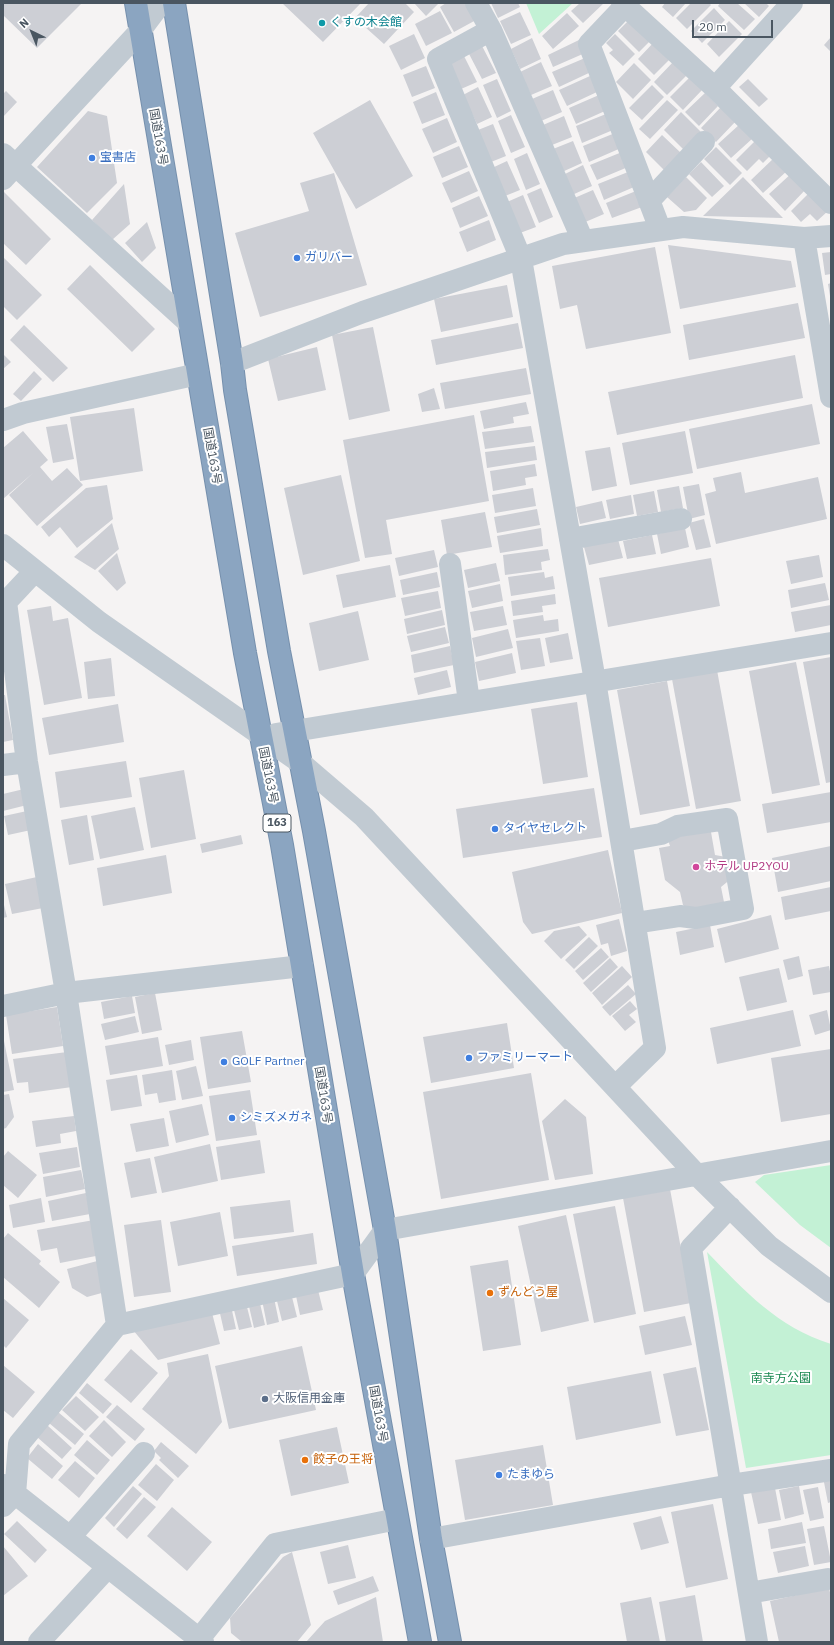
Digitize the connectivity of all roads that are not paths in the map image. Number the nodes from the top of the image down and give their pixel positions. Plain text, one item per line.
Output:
1 (136, 3) edge
2 (162, 3) edge
3 (174, 3) edge
4 (476, 3) edge
5 (623, 4) edge
6 (785, 6) edge
7 (491, 30) junction
8 (140, 31) junction
9 (716, 88) junction
10 (704, 142) dead end
11 (7, 166) edge
12 (649, 201) junction
13 (831, 204) edge
14 (660, 229) junction
15 (831, 236) edge
16 (804, 238) junction
17 (582, 240) junction
18 (521, 259) junction
19 (189, 323) junction
20 (826, 336) edge
21 (232, 363) junction
22 (198, 374) junction
23 (831, 397) edge
24 (3, 420) edge
25 (681, 519) dead end
26 (570, 539) junction
27 (3, 545) edge
28 (450, 564) dead end
29 (35, 571) junction
30 (831, 643) edge
31 (595, 681) junction
32 (469, 702) junction
33 (295, 732) junction
34 (261, 736) junction
35 (27, 762) junction
36 (301, 763) junction
37 (3, 765) edge
38 (622, 841) junction
39 (635, 923) junction
40 (302, 966) junction
41 (66, 993) junction
42 (3, 1006) edge
43 (616, 1086) junction
44 (831, 1151) edge
45 (696, 1174) junction
46 (730, 1207) junction
47 (385, 1230) junction
48 (353, 1274) junction
49 (831, 1292) edge
50 (117, 1326) junction
51 (144, 1453) dead end
52 (831, 1470) edge
53 (731, 1485) junction
54 (7, 1495) edge
55 (397, 1519) junction
56 (70, 1537) junction
57 (432, 1539) junction
58 (108, 1567) junction
59 (828, 1579) dead end
60 (749, 1593) junction
61 (201, 1640) edge
62 (39, 1642) edge
63 (420, 1642) edge
64 (450, 1642) edge
65 (757, 1642) edge

1 - 8 highway, 国道163号 / 163
2 - 8 street
3 - 21 highway
4 - 7 street
5 - 9 street
5 - 12 street
6 - 9 street
7 - 17 street
7 - 18 street
8 - 11 street
8 - 19 highway, 国道163号 / 163
9 - 13 street
10 - 12 street
11 - 19 street
12 - 14 street
14 - 16 street
14 - 17 street
15 - 16 street
16 - 20 street
17 - 18 street
18 - 21 street
18 - 26 street
19 - 22 highway, 国道163号 / 163
20 - 23 street
21 - 33 highway
22 - 24 street
22 - 34 highway, 国道163号 / 163
25 - 26 street
26 - 31 street
27 - 29 street
28 - 32 street
29 - 34 street
29 - 35 street
30 - 31 street
31 - 32 street
31 - 38 street
32 - 33 street
33 - 34 street
33 - 36 highway
34 - 36 street
34 - 40 highway, 国道163号 / 163
35 - 37 street
35 - 41 street
36 - 43 street
36 - 47 highway
38 - 39 street
38 - 39 street
39 - 43 street
40 - 41 street
40 - 48 highway, 国道163号 / 163
41 - 42 street
41 - 50 street
43 - 45 street
44 - 45 street
45 - 46 street
45 - 47 street
46 - 49 street
46 - 53 street
47 - 48 street
47 - 57 highway
48 - 50 street
48 - 55 highway, 国道163号 / 163
50 - 54 street
51 - 56 street
52 - 53 street
53 - 57 street
53 - 60 street
54 - 56 street
55 - 61 street
55 - 63 highway, 国道163号 / 163
56 - 58 street
57 - 64 highway
58 - 61 street
58 - 62 street
59 - 60 street
60 - 65 street

